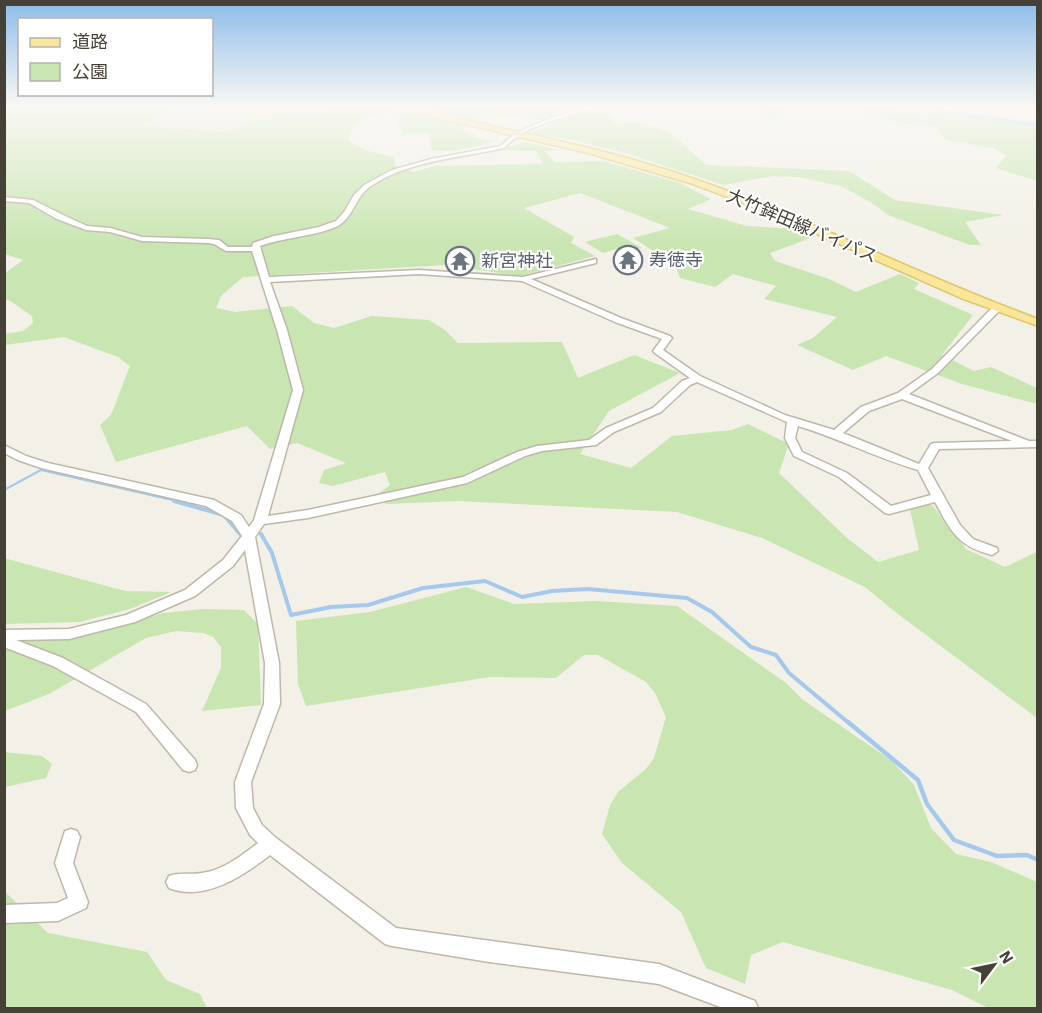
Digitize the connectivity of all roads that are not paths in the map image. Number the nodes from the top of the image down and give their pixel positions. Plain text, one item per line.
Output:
1 (477, 152) edge
2 (591, 152) edge
3 (4, 199) edge
4 (255, 249) junction
5 (593, 261) dead end
6 (523, 279) junction
7 (264, 280) junction
8 (997, 308) junction
9 (1038, 323) edge
10 (697, 378) junction
11 (902, 395) junction
12 (794, 421) junction
13 (836, 434) junction
14 (1033, 444) edge
15 (4, 448) edge
16 (922, 468) junction
17 (938, 496) junction
18 (260, 521) junction
19 (249, 538) junction
20 (992, 551) dead end
21 (4, 635) edge
22 (4, 640) edge
23 (189, 765) dead end
24 (71, 837) dead end
25 (270, 844) junction
26 (175, 882) dead end
27 (4, 914) edge
28 (748, 1008) edge

1 - 4 street
2 - 8 main road, 大竹鉾田線バイパス
3 - 4 street
4 - 7 street
5 - 6 street
6 - 7 street
6 - 10 street
7 - 18 street
8 - 9 main road, 大竹鉾田線バイパス
8 - 11 street
10 - 12 street
10 - 18 street
11 - 13 street
11 - 14 street
12 - 13 street
12 - 17 street
13 - 16 street
14 - 16 street
15 - 19 street
16 - 17 street
17 - 20 street
18 - 19 street
19 - 21 street
19 - 25 street
22 - 23 street
24 - 27 street
25 - 26 street
25 - 28 street

